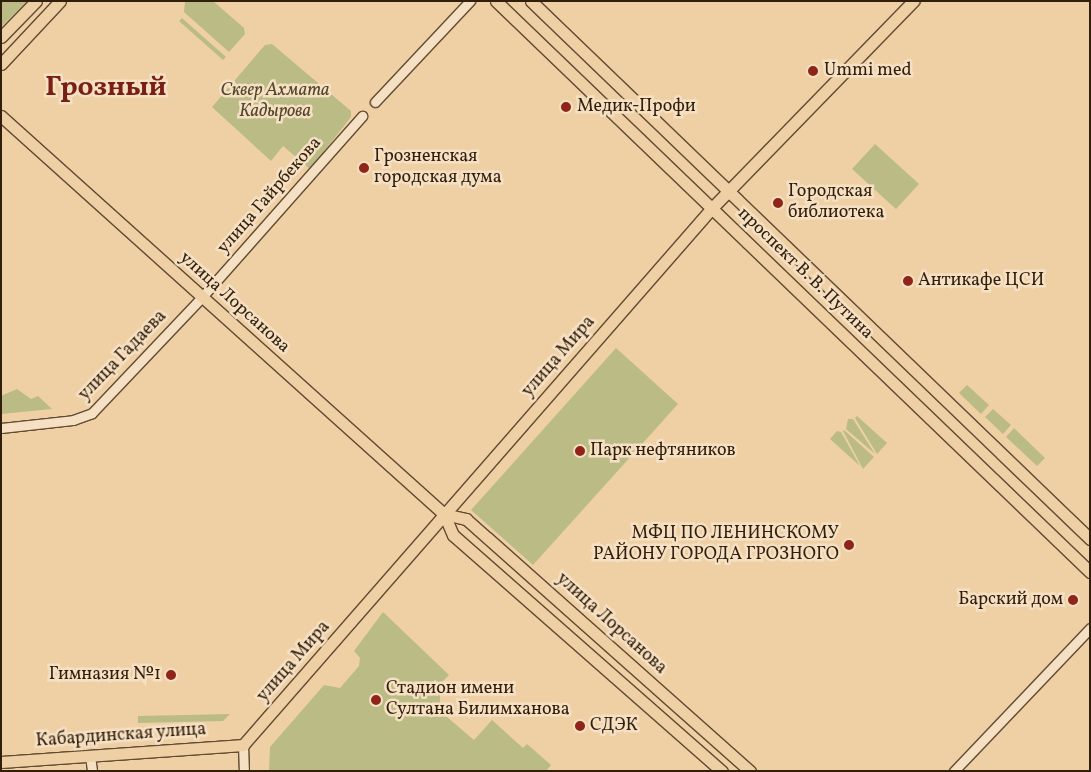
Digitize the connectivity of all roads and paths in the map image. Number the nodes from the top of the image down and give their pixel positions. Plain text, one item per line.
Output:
1 (36, 1) edge
2 (60, 1) edge
3 (470, 1) edge
4 (496, 1) edge
5 (531, 1) edge
6 (913, 1) edge
7 (1, 37) edge
8 (1, 64) edge
9 (375, 102) dead end
10 (1, 116) edge
11 (362, 116) dead end
12 (729, 191) junction
13 (712, 208) junction
14 (202, 297) junction
15 (1, 428) edge
16 (444, 514) junction
17 (1090, 539) edge
18 (1090, 572) edge
19 (1090, 628) edge
20 (243, 745) junction
21 (90, 756) junction
22 (1, 762) edge
23 (92, 771) edge
24 (244, 771) edge
25 (722, 771) edge
26 (750, 771) edge
27 (954, 771) edge

1 - 7 main road
2 - 8 main road
3 - 9 street
4 - 13 main road, проспект В. В. Путина
5 - 12 main road, проспект В. В. Путина
6 - 12 main road, улица Мира
10 - 14 main road, улица Лорсанова
11 - 14 street, улица Гайрбекова
12 - 13 main road, улица Мира
12 - 17 main road, проспект В. В. Путина
13 - 16 main road, улица Мира
13 - 18 main road, проспект В. В. Путина
14 - 15 street, улица Гадаева
14 - 16 main road, улица Лорсанова
16 - 20 main road, улица Мира
16 - 25 main road, улица Лорсанова
16 - 26 main road, улица Лорсанова
19 - 27 street
20 - 21 main road, Кабардинская улица
20 - 24 street
21 - 22 main road, Кабардинская улица
21 - 23 street

